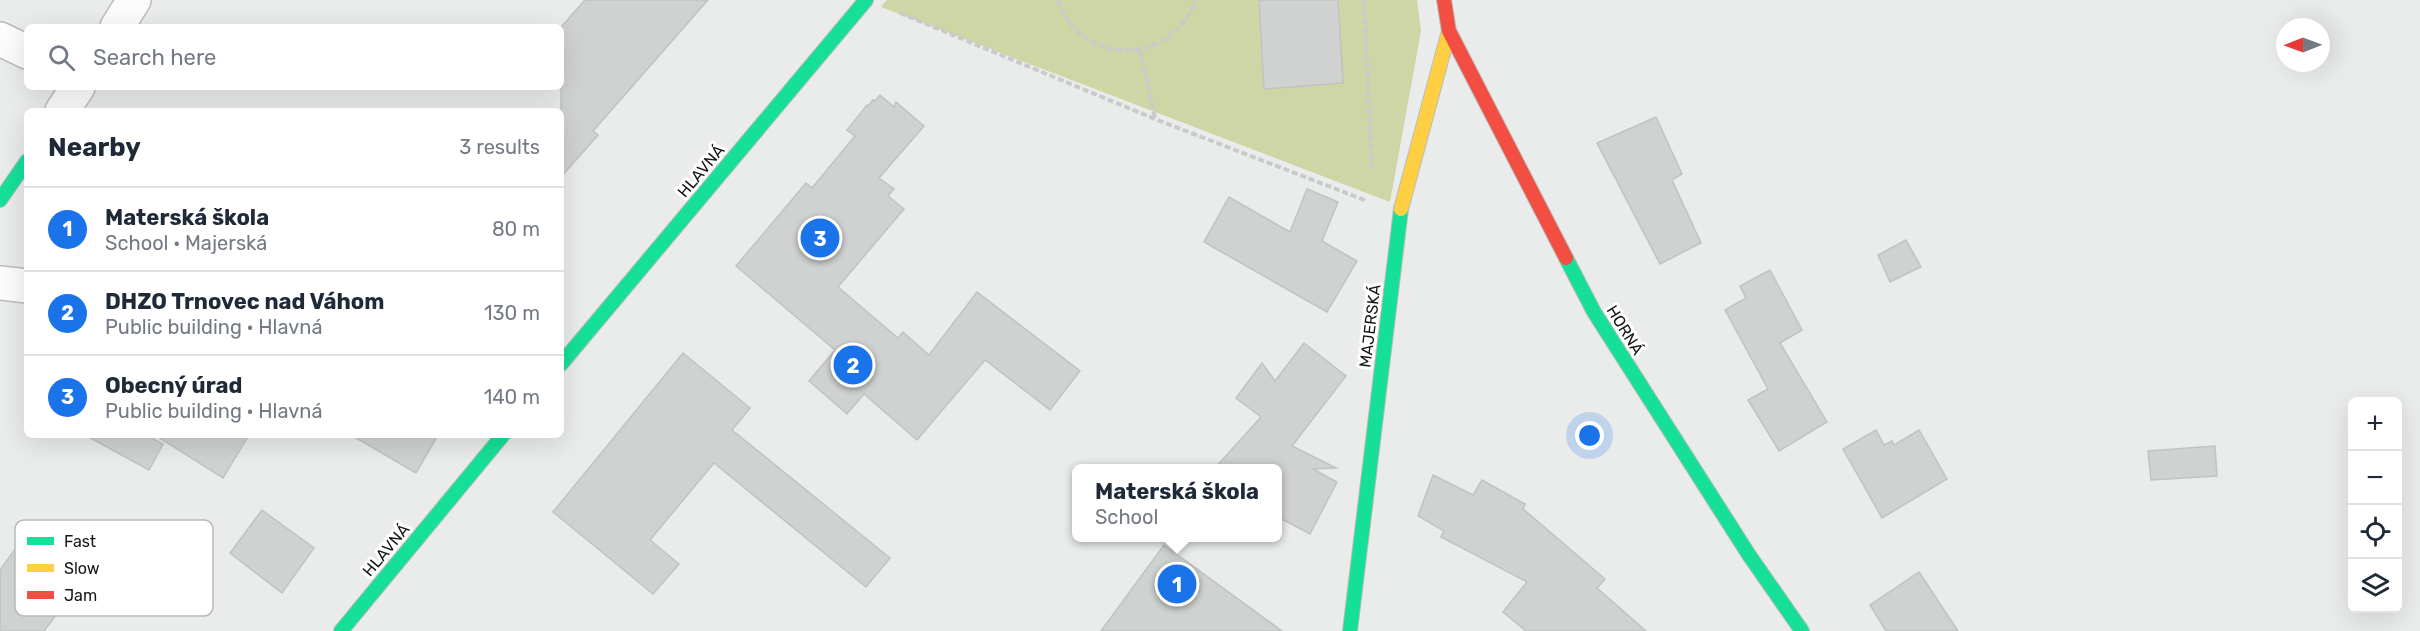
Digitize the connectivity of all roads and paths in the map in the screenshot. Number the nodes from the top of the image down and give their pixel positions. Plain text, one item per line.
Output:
1 (135, 0) edge
2 (866, 0) edge
3 (1058, 0) edge
4 (1196, 0) edge
5 (1364, 0) edge
6 (1444, 0) edge
7 (913, 18) dead end
8 (119, 24) edge
9 (1449, 31) junction
10 (0, 39) edge
11 (1140, 50) junction
12 (24, 51) edge
13 (76, 90) edge
14 (64, 108) edge
15 (1155, 119) junction
16 (24, 165) edge
17 (1372, 179) dead end
18 (1367, 189) dead end
19 (1362, 199) junction
20 (0, 200) edge
21 (1400, 213) junction
22 (0, 283) edge
23 (24, 286) edge
24 (564, 358) edge
25 (501, 438) edge
26 (341, 631) edge
27 (1350, 631) edge
28 (1802, 631) edge

1 - 8 street
2 - 24 street, HLAVNÁ
3 - 11 path
4 - 11 path
5 - 17 path
6 - 9 street
7 - 15 path
9 - 21 street, MAJERSKÁ
9 - 28 street, HORNÁ
10 - 12 street
11 - 15 path
13 - 14 street
15 - 19 path
16 - 20 street
18 - 19 path
19 - 21 path
21 - 27 street, MAJERSKÁ
22 - 23 street
25 - 26 street, HLAVNÁ

